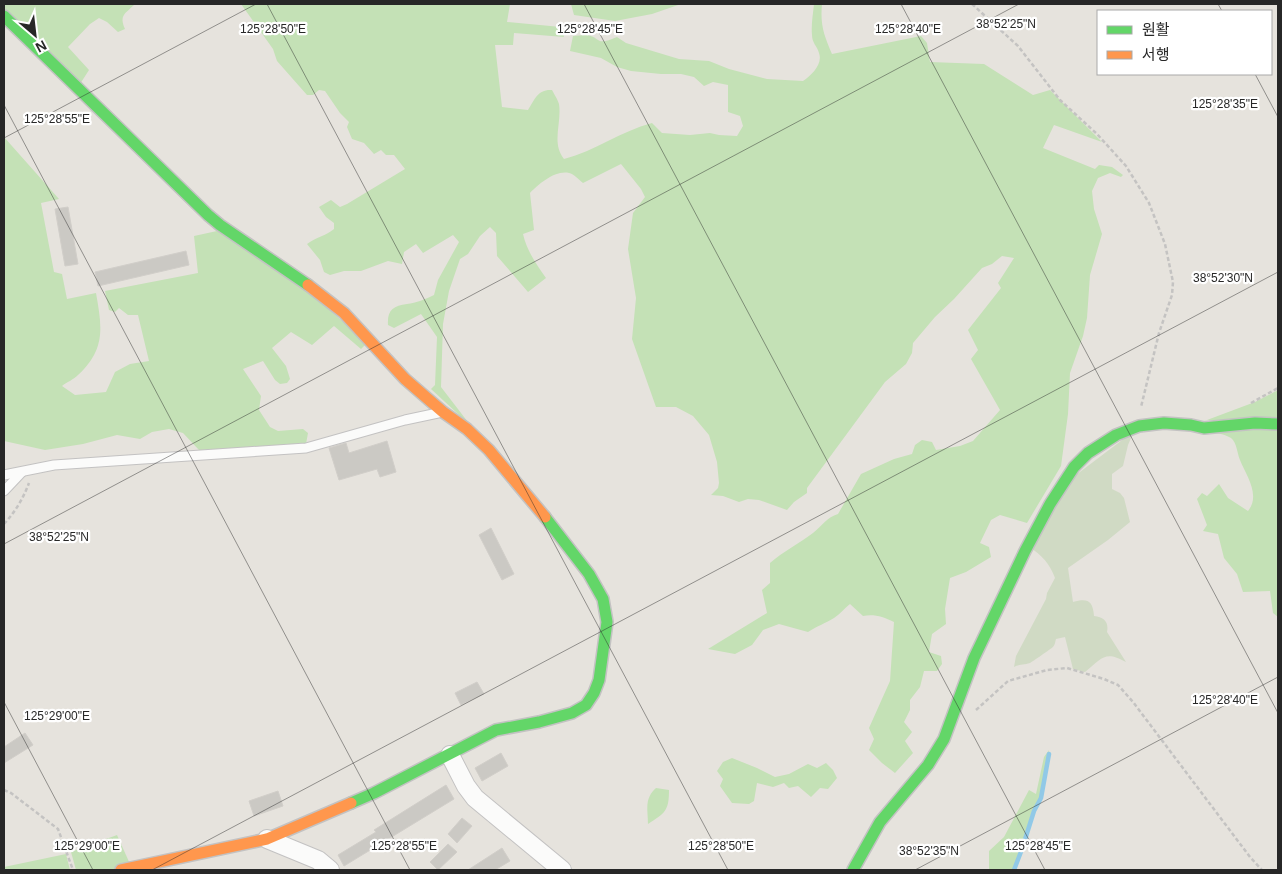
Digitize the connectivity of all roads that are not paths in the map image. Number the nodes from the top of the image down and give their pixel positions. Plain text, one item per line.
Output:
1 (4, 16) edge
2 (443, 412) junction
3 (1278, 424) edge
4 (22, 472) junction
5 (4, 475) edge
6 (4, 491) edge
7 (450, 755) junction
8 (267, 839) junction
9 (121, 870) edge
10 (330, 870) edge
11 (562, 870) edge
12 (854, 870) edge

1 - 2 street
2 - 4 lane
2 - 7 street
3 - 12 street
4 - 5 lane
4 - 6 lane
7 - 8 street
7 - 11 street
8 - 9 street
8 - 10 street

